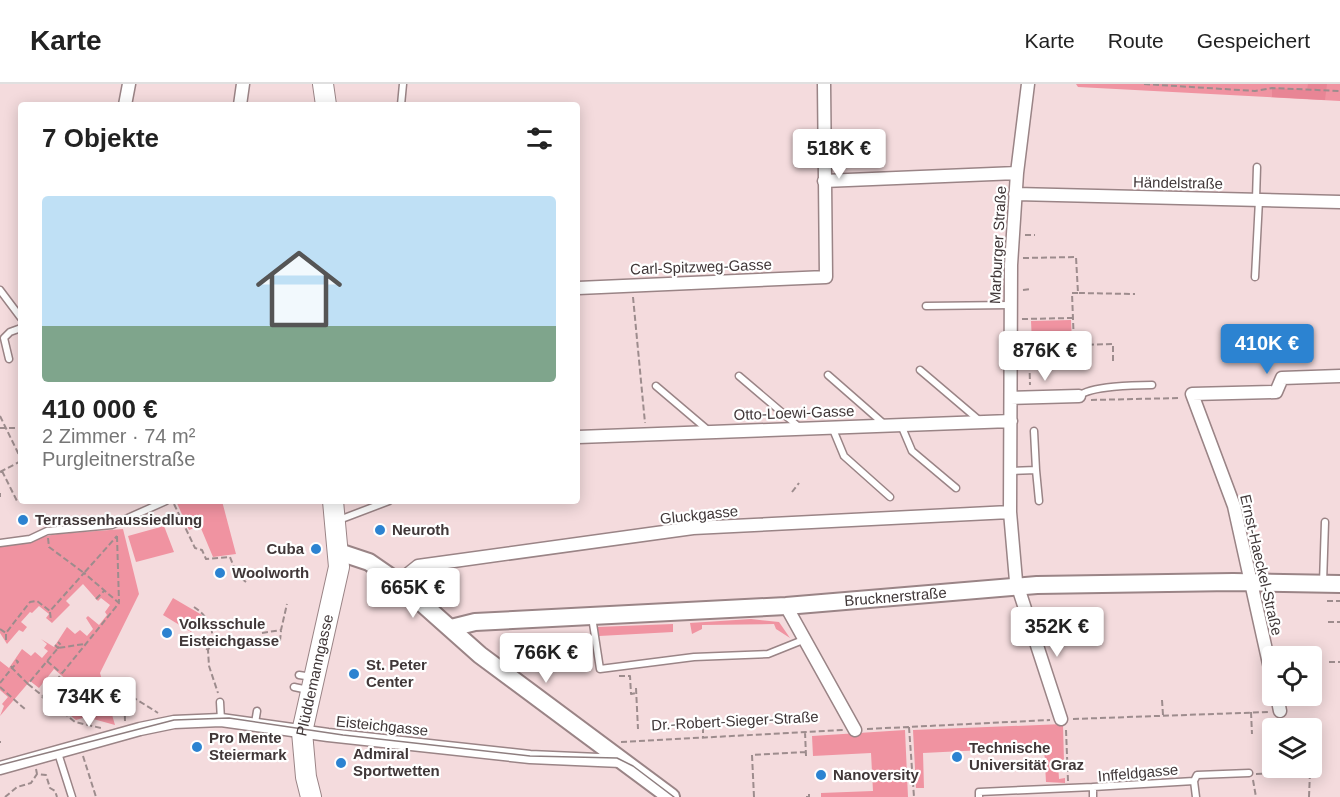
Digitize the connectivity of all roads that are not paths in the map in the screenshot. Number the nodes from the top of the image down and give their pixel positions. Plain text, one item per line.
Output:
1 (129, 84) edge
2 (243, 84) edge
3 (323, 84) edge
4 (403, 84) edge
5 (824, 84) edge
6 (1028, 84) edge
7 (126, 102) edge
8 (240, 102) edge
9 (326, 102) edge
10 (401, 102) edge
11 (1257, 167) dead end
12 (1017, 173) junction
13 (824, 181) junction
14 (1015, 194) junction
15 (1257, 200) junction
16 (1340, 202) edge
17 (1255, 277) dead end
18 (580, 288) edge
19 (0, 290) edge
20 (926, 306) dead end
21 (1010, 306) junction
22 (18, 314) edge
23 (18, 329) edge
24 (9, 359) dead end
25 (920, 370) dead end
26 (828, 375) dead end
27 (739, 376) dead end
28 (1340, 376) edge
29 (1152, 385) dead end
30 (656, 386) dead end
31 (1079, 396) joint
32 (1011, 398) junction
33 (980, 421) junction
34 (1011, 421) junction
35 (901, 424) junction
36 (885, 425) junction
37 (832, 426) junction
38 (799, 428) junction
39 (710, 431) junction
40 (1034, 431) dead end
41 (580, 437) edge
42 (1036, 470) junction
43 (1010, 471) junction
44 (956, 488) dead end
45 (890, 497) dead end
46 (1039, 501) dead end
47 (159, 504) edge
48 (333, 504) edge
49 (381, 504) edge
50 (1010, 512) junction
51 (336, 522) junction
52 (1325, 522) dead end
53 (0, 543) edge
54 (339, 552) junction
55 (398, 582) junction
56 (1252, 582) junction
57 (1332, 584) edge
58 (1019, 587) junction
59 (786, 606) junction
60 (591, 616) junction
61 (451, 628) junction
62 (803, 640) junction
63 (1265, 646) edge
64 (220, 702) road end
65 (1279, 706) edge
66 (1280, 711) road end
67 (226, 723) junction
68 (1063, 723) road end
69 (855, 730) road end
70 (302, 732) junction
71 (58, 753) junction
72 (622, 761) junction
73 (0, 768) edge
74 (1251, 773) road end
75 (1194, 781) junction
76 (1093, 787) junction
77 (72, 797) edge
78 (311, 797) edge
79 (671, 797) edge
80 (979, 797) edge
81 (1094, 797) edge
82 (1196, 797) edge

1 - 7 street
2 - 8 street
3 - 9 main road
4 - 10 lane
5 - 13 street
6 - 12 street, Marburger Straße
11 - 15 lane
12 - 13 street
12 - 14 street, Marburger Straße
13 - 18 street, Carl-Spitzweg-Gasse
14 - 15 street, Händelstraße
14 - 21 street, Marburger Straße
15 - 16 street, Händelstraße
15 - 17 lane
19 - 22 lane
20 - 21 lane
21 - 32 street, Marburger Straße
23 - 24 lane
25 - 33 lane
26 - 36 lane
27 - 38 lane
28 - 56 street, Ernst-Haeckel-Straße
29 - 31 lane
30 - 39 lane
31 - 32 street
32 - 34 street, Marburger Straße
33 - 34 street, Otto-Loewi-Gasse
33 - 35 street, Otto-Loewi-Gasse
34 - 43 street, Marburger Straße
35 - 36 street, Otto-Loewi-Gasse
35 - 44 lane
36 - 37 street, Otto-Loewi-Gasse
37 - 38 street, Otto-Loewi-Gasse
37 - 45 lane
38 - 39 street, Otto-Loewi-Gasse
39 - 41 street, Otto-Loewi-Gasse
40 - 42 lane
42 - 43 lane
42 - 46 lane
43 - 50 street, Marburger Straße
47 - 53 lane
48 - 51 main road, Plüddemanngasse
49 - 51 lane
50 - 55 street, Gluckgasse
50 - 58 street, Marburger Straße
51 - 54 main road, Plüddemanngasse
52 - 57 lane
54 - 55 main road
54 - 70 main road, Plüddemanngasse
55 - 61 main road
56 - 57 main road, Brucknerstraße
56 - 58 main road, Brucknerstraße
56 - 63 street, Ernst-Haeckel-Straße
58 - 59 main road, Brucknerstraße
58 - 68 street, Marburger Straße
59 - 60 main road, Brucknerstraße
59 - 62 street, Dr.-Robert-Sieger-Straße
60 - 61 main road, Brucknerstraße
60 - 62 lane
61 - 72 main road
62 - 69 street, Dr.-Robert-Sieger-Straße
64 - 67 lane
65 - 66 street
67 - 70 street, Eisteichgasse
67 - 71 street, Eisteichgasse
70 - 72 street, Eisteichgasse
70 - 78 main road, Plüddemanngasse
71 - 73 street, Eisteichgasse
71 - 77 lane
72 - 79 main road
74 - 75 lane, Inffeldgasse
75 - 76 lane, Inffeldgasse
75 - 82 lane, Inffeldgasse
76 - 80 lane
76 - 81 lane, Inffeldgasse

